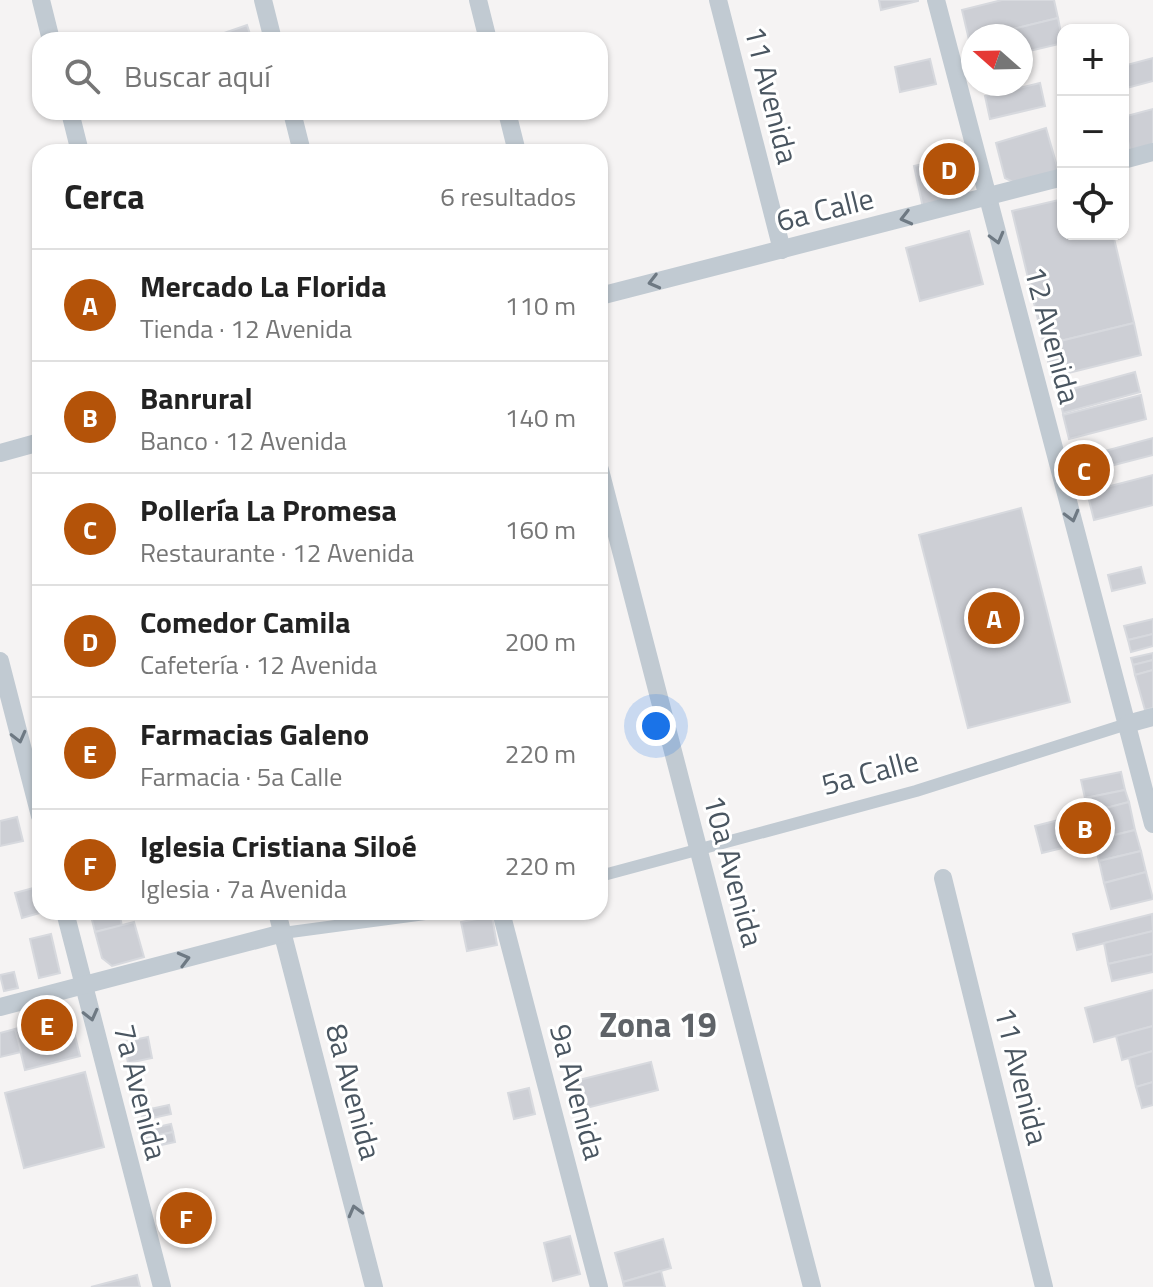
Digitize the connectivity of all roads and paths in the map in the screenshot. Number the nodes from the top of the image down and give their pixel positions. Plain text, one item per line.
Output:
1 (41, 0) edge
2 (263, 0) edge
3 (478, 0) edge
4 (718, 0) edge
5 (936, 0) edge
6 (49, 32) edge
7 (271, 32) edge
8 (486, 32) edge
9 (72, 120) edge
10 (294, 120) edge
11 (509, 120) edge
12 (78, 144) edge
13 (300, 144) edge
14 (515, 144) edge
15 (1153, 152) edge
16 (1129, 158) edge
17 (1057, 179) edge
18 (987, 198) junction
19 (782, 250) junction
20 (608, 294) edge
21 (32, 444) edge
22 (0, 453) edge
23 (608, 501) edge
24 (0, 661) edge
25 (1153, 717) edge
26 (1127, 724) junction
27 (32, 785) edge
28 (1153, 824) edge
29 (698, 848) junction
30 (608, 874) edge
31 (943, 878) dead end
32 (67, 920) edge
33 (279, 920) edge
34 (380, 920) edge
35 (503, 920) edge
36 (283, 933) junction
37 (84, 985) junction
38 (0, 1007) edge
39 (162, 1287) edge
40 (374, 1287) edge
41 (599, 1287) edge
42 (812, 1287) edge
43 (1044, 1287) edge

1 - 6 street
2 - 7 street
3 - 8 street
4 - 19 street, 11 Avenida
5 - 18 street, 12 Avenida
9 - 12 street
10 - 13 street
11 - 14 street
15 - 16 street
17 - 18 street, 6a Calle
18 -> 19 street, 6a Calle
18 -> 26 street, 12 Avenida
19 -> 20 street, 6a Calle
21 - 22 street
23 - 29 street, 10a Avenida
24 -> 27 street
25 - 26 street, 5a Calle
26 - 28 street, 12 Avenida
26 - 29 street, 5a Calle
29 - 30 street, 5a Calle
29 - 42 street, 10a Avenida
31 - 43 street, 11 Avenida
32 - 37 street, 7a Avenida
33 - 36 street, 8a Avenida
34 - 36 street
35 - 41 street, 9a Avenida
37 -> 36 street
40 -> 36 street, 8a Avenida
37 - 38 street
37 -> 39 street, 7a Avenida

